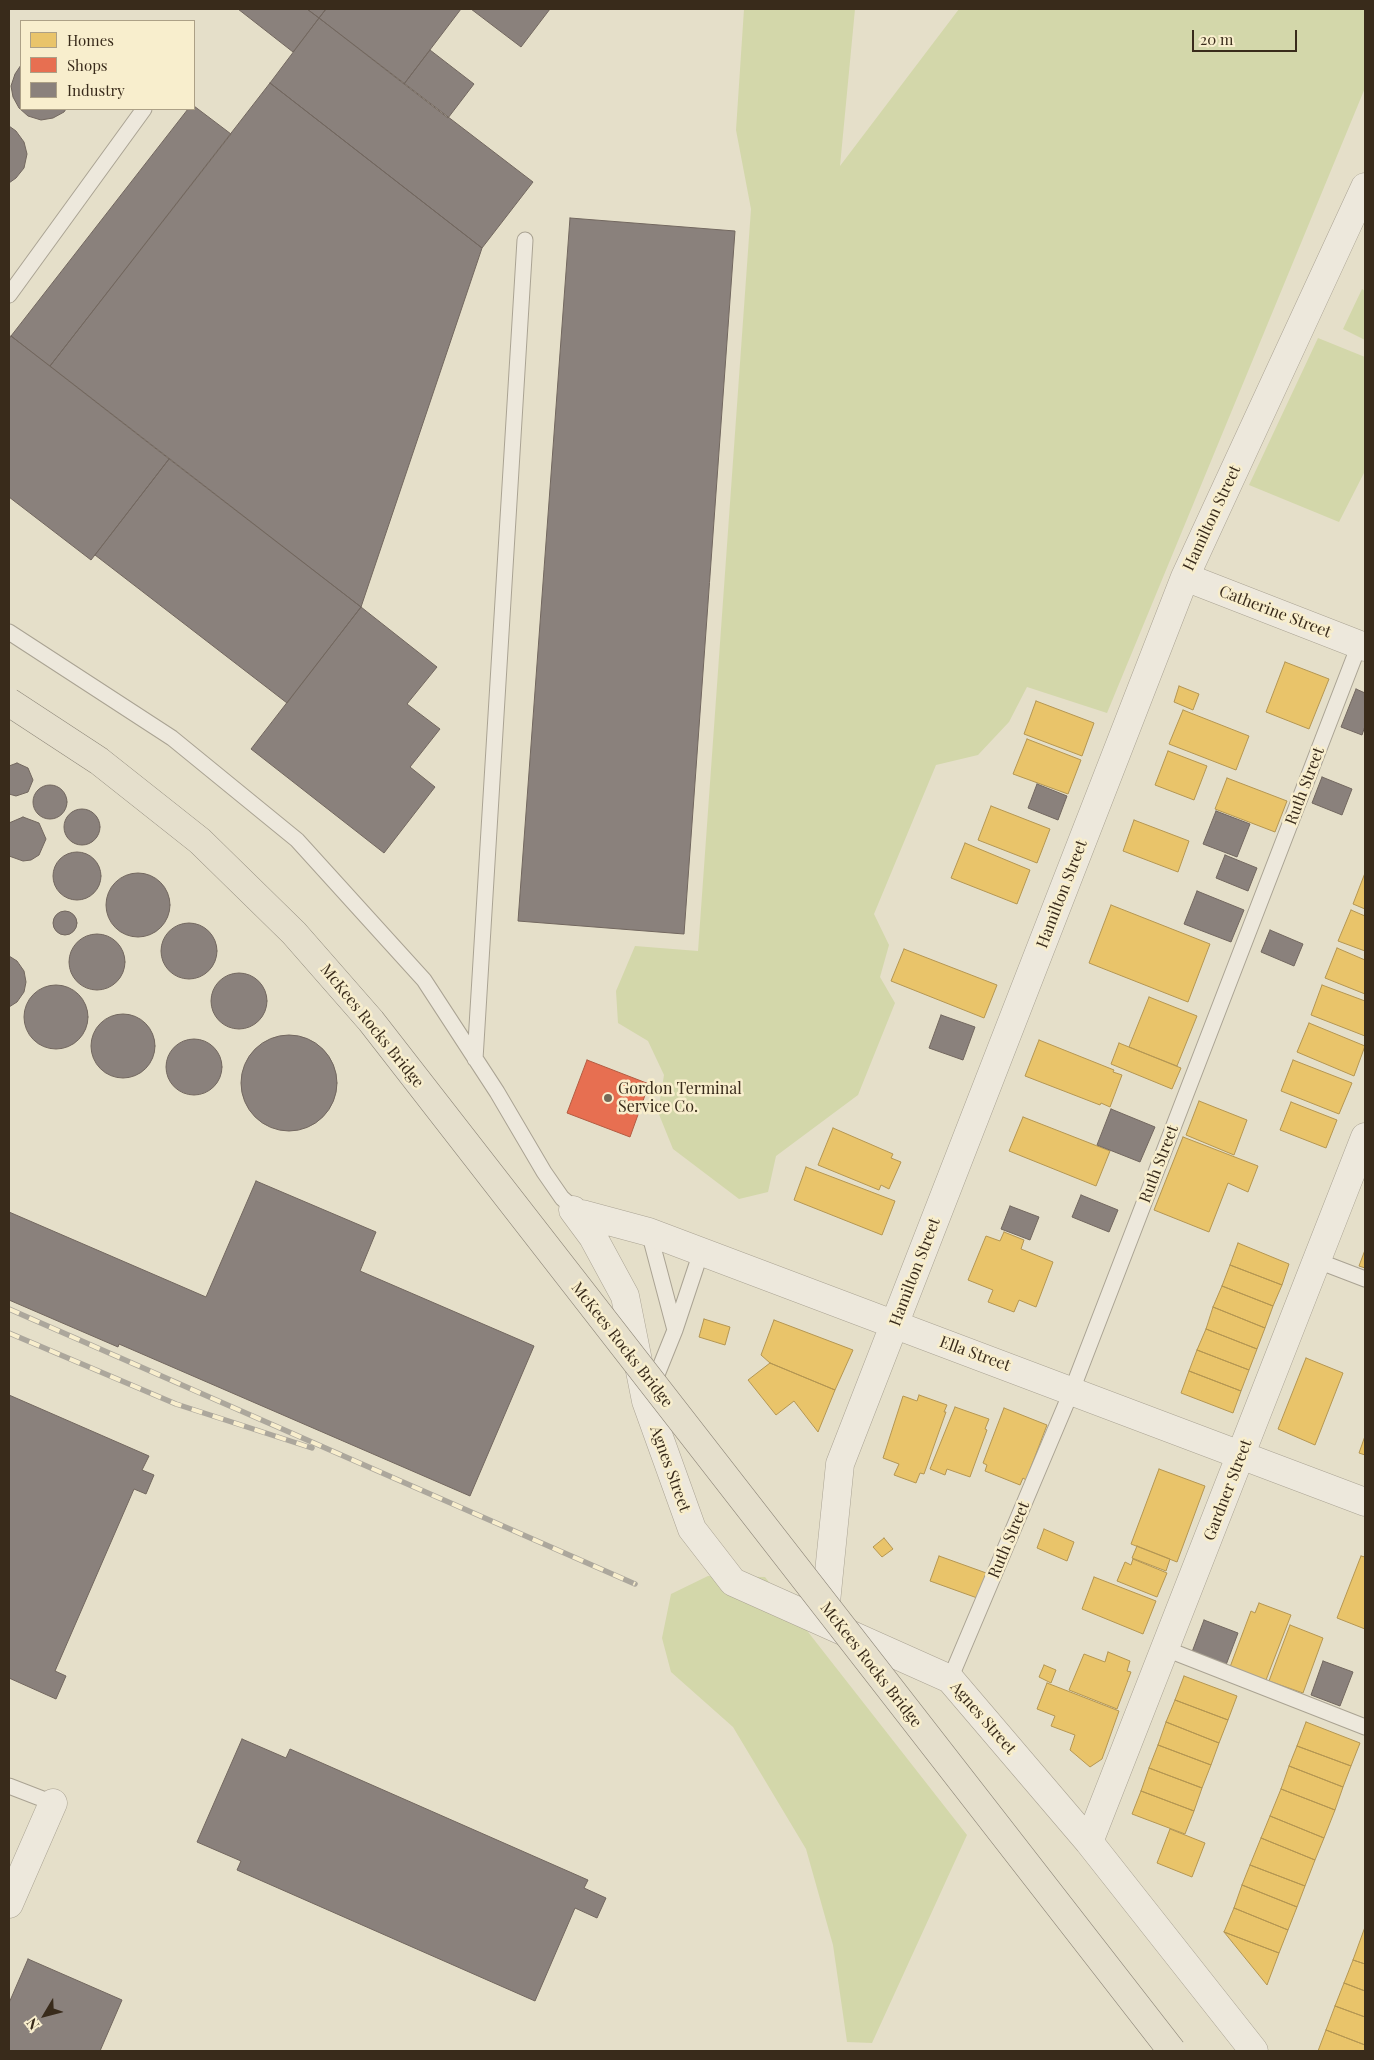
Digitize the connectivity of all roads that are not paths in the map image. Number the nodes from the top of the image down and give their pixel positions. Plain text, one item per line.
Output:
1 (143, 110) edge
2 (1365, 187) edge
3 (525, 240) dead end
4 (9, 295) edge
5 (1185, 577) junction
6 (9, 632) edge
7 (1362, 646) edge
8 (9, 702) edge
9 (475, 1059) junction
10 (1365, 1137) edge
11 (578, 1212) junction
12 (649, 1232) junction
13 (701, 1252) junction
14 (1318, 1261) junction
15 (1365, 1279) edge
16 (895, 1324) junction
17 (675, 1330) junction
18 (1072, 1390) junction
19 (646, 1401) junction
20 (1243, 1454) junction
21 (1365, 1502) edge
22 (824, 1622) junction
23 (1166, 1649) junction
24 (950, 1679) junction
25 (1365, 1727) edge
26 (9, 1786) edge
27 (53, 1803) joint
28 (1089, 1842) junction
29 (9, 1904) edge
30 (1172, 2051) edge
31 (1254, 2051) edge

1 - 4 lane
2 - 5 street, Hamilton Street
3 - 9 lane
5 - 7 street, Catherine Street
5 - 16 street, Hamilton Street
6 - 9 lane
7 - 18 lane, Ruth Street
8 - 30 main road, McKees Rocks Bridge, bridge
9 - 11 lane
10 - 14 street, Gardner Street
11 - 12 street, Ella Street
11 - 19 street, Agnes Street
12 - 13 street, Ella Street
12 - 17 lane
13 - 16 street, Ella Street
13 - 17 lane
14 - 15 lane
14 - 20 street, Gardner Street
16 - 18 street, Ella Street
16 - 22 street, Hamilton Street
17 - 19 lane
18 - 20 street, Ella Street
18 - 24 lane, Ruth Street
19 - 22 street, Agnes Street
20 - 21 street, Ella Street
20 - 23 street, Gardner Street
22 - 24 street, Agnes Street
23 - 25 lane
23 - 28 street, Gardner Street
24 - 28 street, Agnes Street
26 - 27 lane
27 - 29 street
28 - 31 street, Agnes Street

